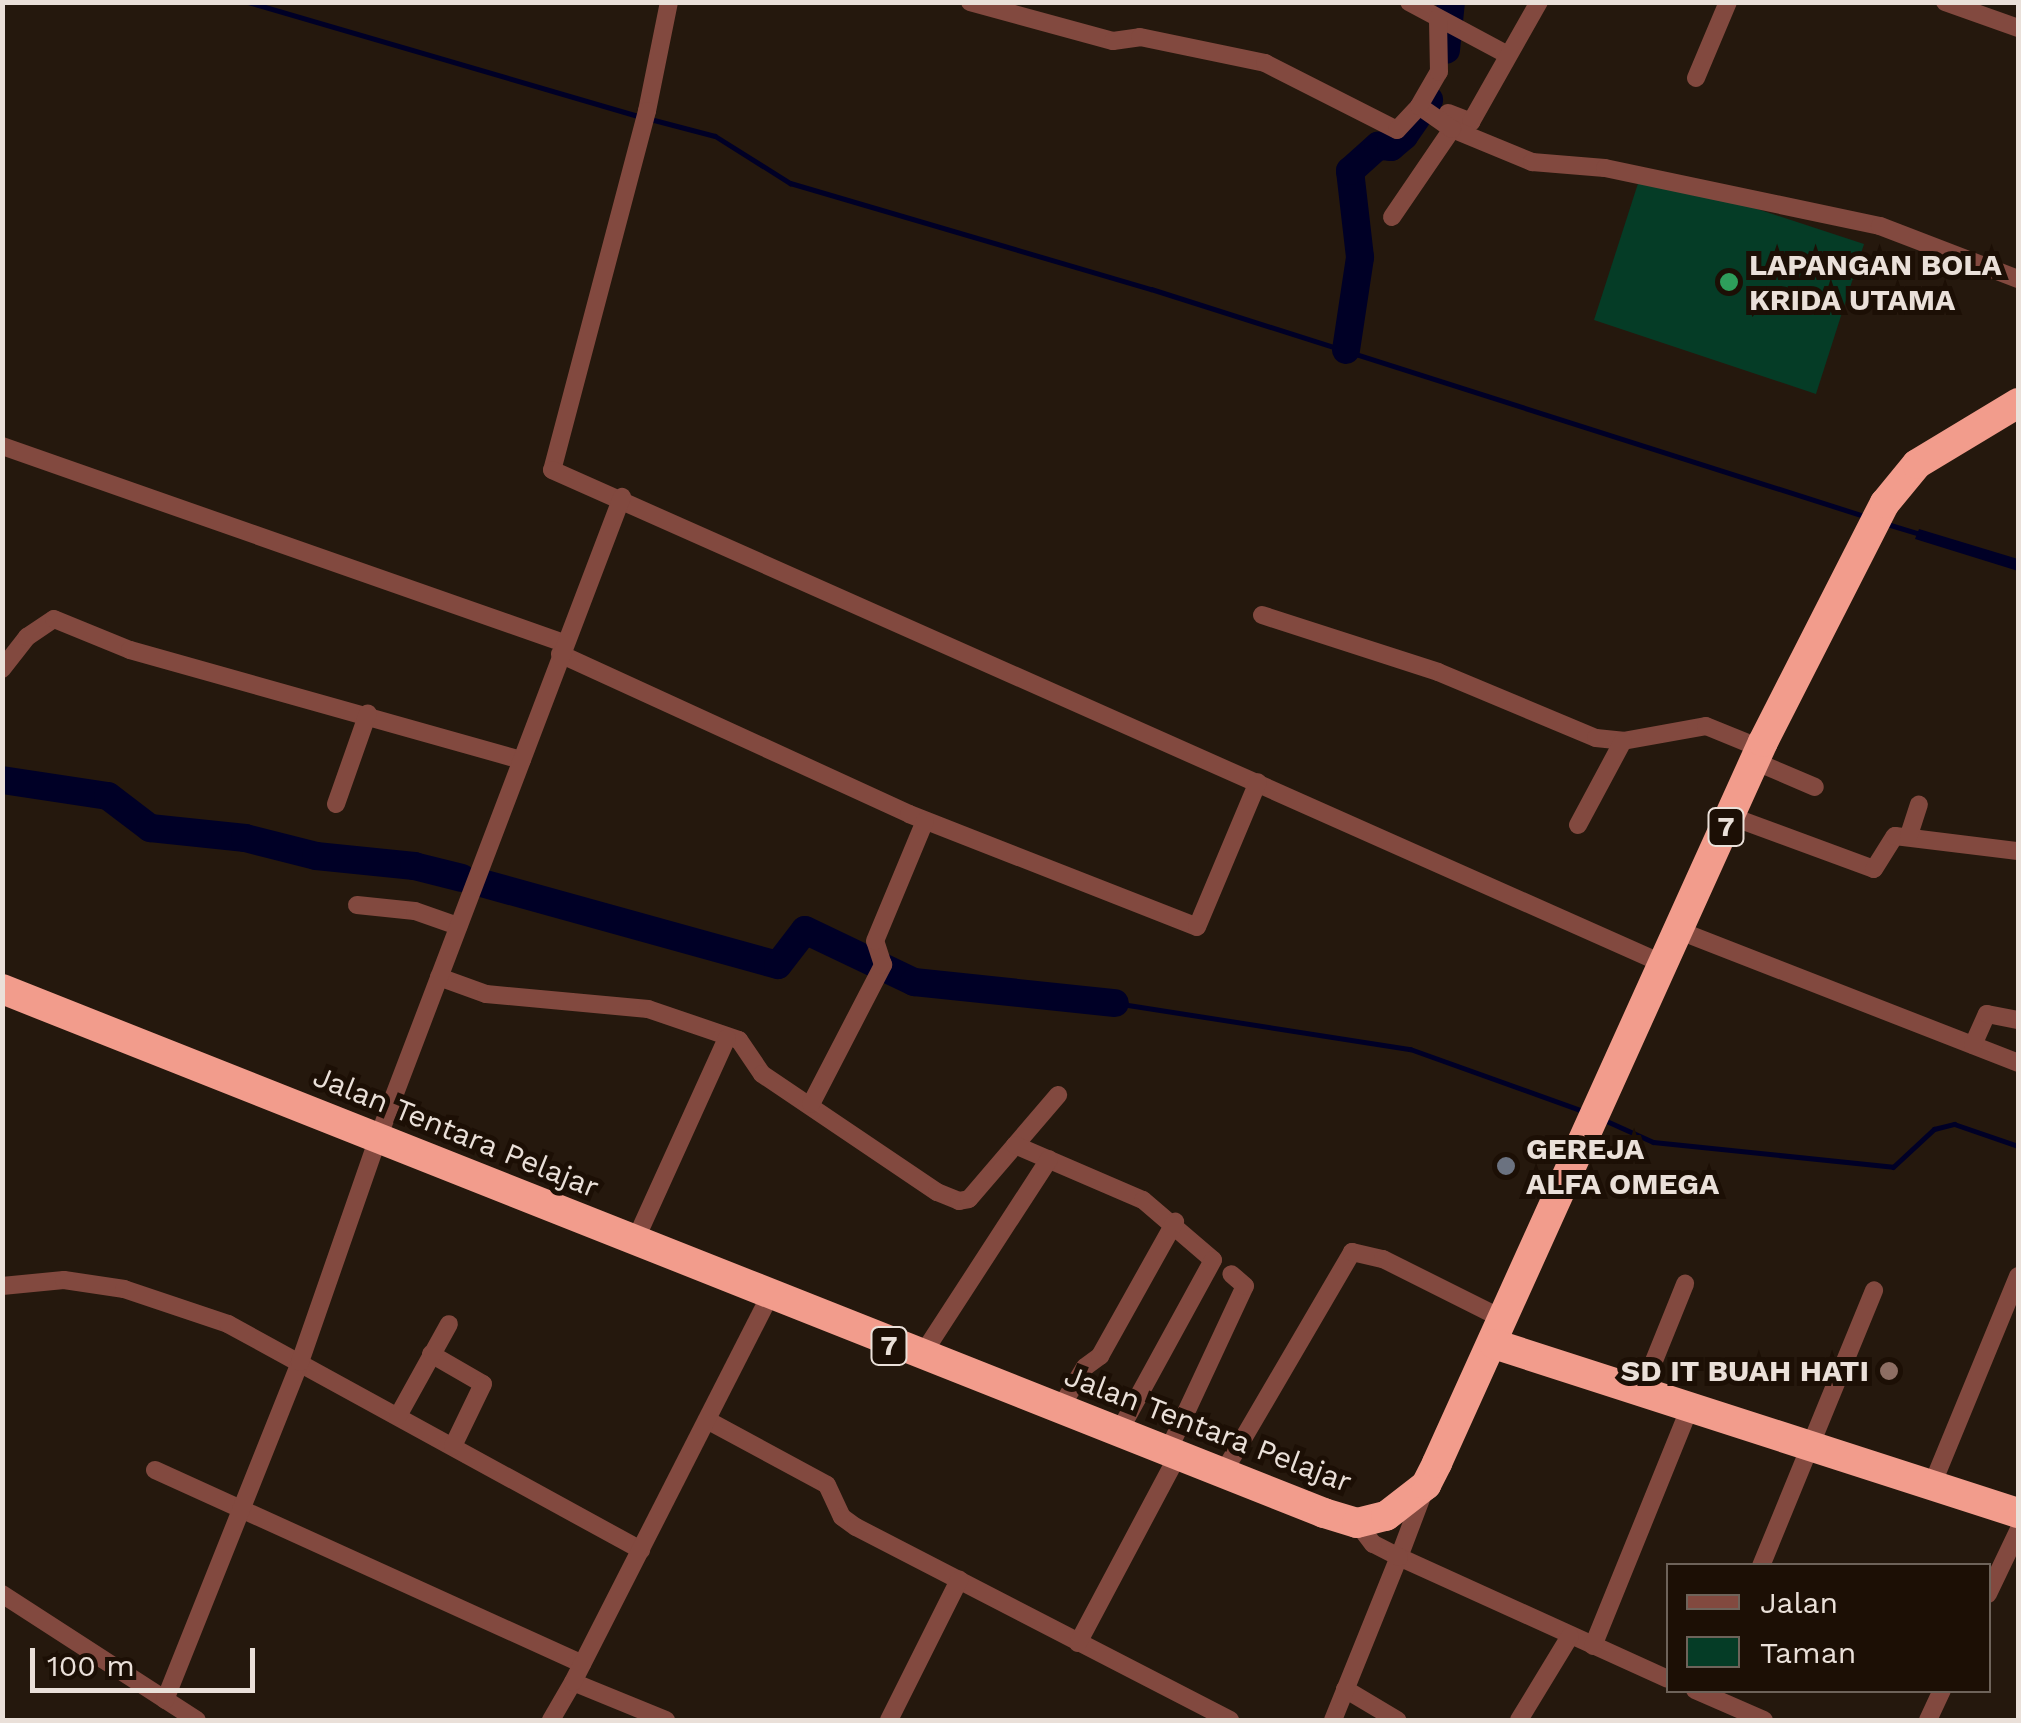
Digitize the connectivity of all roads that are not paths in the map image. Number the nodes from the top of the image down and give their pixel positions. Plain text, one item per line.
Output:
1 (669, 2) edge
2 (970, 2) edge
3 (1410, 2) edge
4 (1539, 2) edge
5 (1728, 2) edge
6 (1946, 2) edge
7 (1447, 22) junction
8 (2018, 28) edge
9 (1508, 55) junction
10 (1696, 78) dead end
11 (1427, 108) junction
12 (1452, 129) junction
13 (1392, 218) dead end
14 (2018, 279) edge
15 (2018, 403) edge
16 (2, 446) edge
17 (622, 497) junction
18 (1262, 615) dead end
19 (562, 648) junction
20 (2, 669) edge
21 (368, 712) junction
22 (1623, 741) junction
23 (1757, 754) junction
24 (522, 760) junction
25 (1258, 782) junction
26 (1815, 788) dead end
27 (336, 804) dead end
28 (1919, 804) dead end
29 (1730, 816) junction
30 (925, 821) junction
31 (1578, 825) dead end
32 (1909, 835) junction
33 (2018, 851) edge
34 (357, 904) dead end
35 (458, 926) junction
36 (1680, 931) junction
37 (1666, 965) junction
38 (439, 977) junction
39 (2, 989) edge
40 (2018, 1020) edge
41 (726, 1038) junction
42 (1973, 1046) junction
43 (2018, 1063) edge
44 (1058, 1095) dead end
45 (810, 1104) junction
46 (378, 1138) junction
47 (1015, 1145) junction
48 (1049, 1159) junction
49 (1175, 1222) junction
50 (634, 1242) junction
51 (1232, 1274) dead end
52 (2018, 1276) edge
53 (1684, 1284) dead end
54 (2, 1286) edge
55 (1874, 1290) dead end
56 (769, 1298) junction
57 (449, 1324) dead end
58 (1500, 1332) junction
59 (432, 1354) junction
60 (920, 1358) junction
61 (300, 1362) junction
62 (1641, 1393) junction
63 (1690, 1406) junction
64 (1059, 1410) junction
65 (398, 1416) junction
66 (707, 1420) junction
67 (1119, 1432) junction
68 (453, 1446) junction
69 (1813, 1446) junction
70 (1173, 1453) junction
71 (155, 1470) dead end
72 (1223, 1473) junction
73 (1932, 1485) junction
74 (1426, 1486) junction
75 (242, 1508) junction
76 (2018, 1513) edge
77 (1357, 1523) junction
78 (2018, 1532) edge
79 (641, 1550) junction
80 (1400, 1557) junction
81 (1763, 1563) edge
82 (960, 1580) junction
83 (1991, 1588) edge
84 (2, 1594) edge
85 (1570, 1636) junction
86 (1078, 1643) junction
87 (1593, 1646) junction
88 (582, 1664) junction
89 (1666, 1678) edge
90 (573, 1682) junction
91 (1345, 1689) junction
92 (1701, 1693) edge
93 (1941, 1693) edge
94 (164, 1700) junction
95 (196, 1720) edge
96 (551, 1720) edge
97 (666, 1720) edge
98 (889, 1720) edge
99 (1230, 1720) edge
100 (1332, 1720) edge
101 (1398, 1720) edge
102 (1518, 1720) edge
103 (1764, 1720) edge
104 (1928, 1720) edge

1 - 17 street
2 - 11 street
3 - 7 street
4 - 9 street
5 - 10 street
6 - 8 street
7 - 9 street
7 - 11 street
9 - 11 street
11 - 12 street
12 - 13 street
12 - 14 street
15 - 23 highway, Jalan Tentara Pelajar / 7
16 - 19 street
17 - 19 street
17 - 25 street
18 - 22 street
19 - 24 street
19 - 30 street
20 - 21 street
21 - 24 street
21 - 27 street
22 - 23 street
22 - 31 street
23 - 26 street
23 - 29 highway, Jalan Tentara Pelajar / 7
24 - 35 street
25 - 30 street
25 - 37 street
28 - 32 street
29 - 32 street
29 - 36 highway, Jalan Tentara Pelajar / 7
30 - 45 street
32 - 33 street
34 - 35 street
35 - 38 street
36 - 37 highway, Jalan Tentara Pelajar / 7
36 - 42 street
37 - 58 highway, Jalan Tentara Pelajar / 7
38 - 41 street
38 - 46 street
39 - 46 highway, Jalan Tentara Pelajar / 7
40 - 42 street
41 - 45 street
41 - 50 street
42 - 43 street
44 - 47 street
45 - 47 street
46 - 50 highway, Jalan Tentara Pelajar / 7
46 - 61 street
47 - 48 street
48 - 49 street
48 - 60 street
49 - 64 street
49 - 67 street
50 - 56 highway, Jalan Tentara Pelajar / 7
51 - 70 street
52 - 73 street
53 - 62 street
54 - 61 street
55 - 69 street
56 - 60 highway, Jalan Tentara Pelajar / 7
56 - 66 street
57 - 59 street
58 - 62 highway
58 - 72 street
58 - 74 highway, Jalan Tentara Pelajar / 7
59 - 65 street
59 - 68 street
60 - 64 highway, Jalan Tentara Pelajar / 7
61 - 65 street
61 - 75 street
62 - 63 highway
63 - 69 highway
63 - 87 street
64 - 67 highway, Jalan Tentara Pelajar / 7
65 - 68 street
66 - 79 street
66 - 82 street
67 - 70 highway, Jalan Tentara Pelajar / 7
68 - 79 street
69 - 73 highway
69 - 81 street
70 - 72 highway, Jalan Tentara Pelajar / 7
70 - 86 street
71 - 75 street
72 - 77 highway, Jalan Tentara Pelajar / 7
73 - 76 highway
74 - 77 highway, Jalan Tentara Pelajar / 7
74 - 80 street
75 - 88 street
75 - 94 street
77 - 80 street
78 - 83 street
79 - 88 street
80 - 85 street
80 - 91 street
82 - 86 street
82 - 98 street
84 - 94 street
85 - 87 street
85 - 102 street
86 - 99 street
87 - 89 street
88 - 90 street
90 - 96 street
90 - 97 street
91 - 100 street
91 - 101 street
92 - 103 street
93 - 104 street
94 - 95 street

